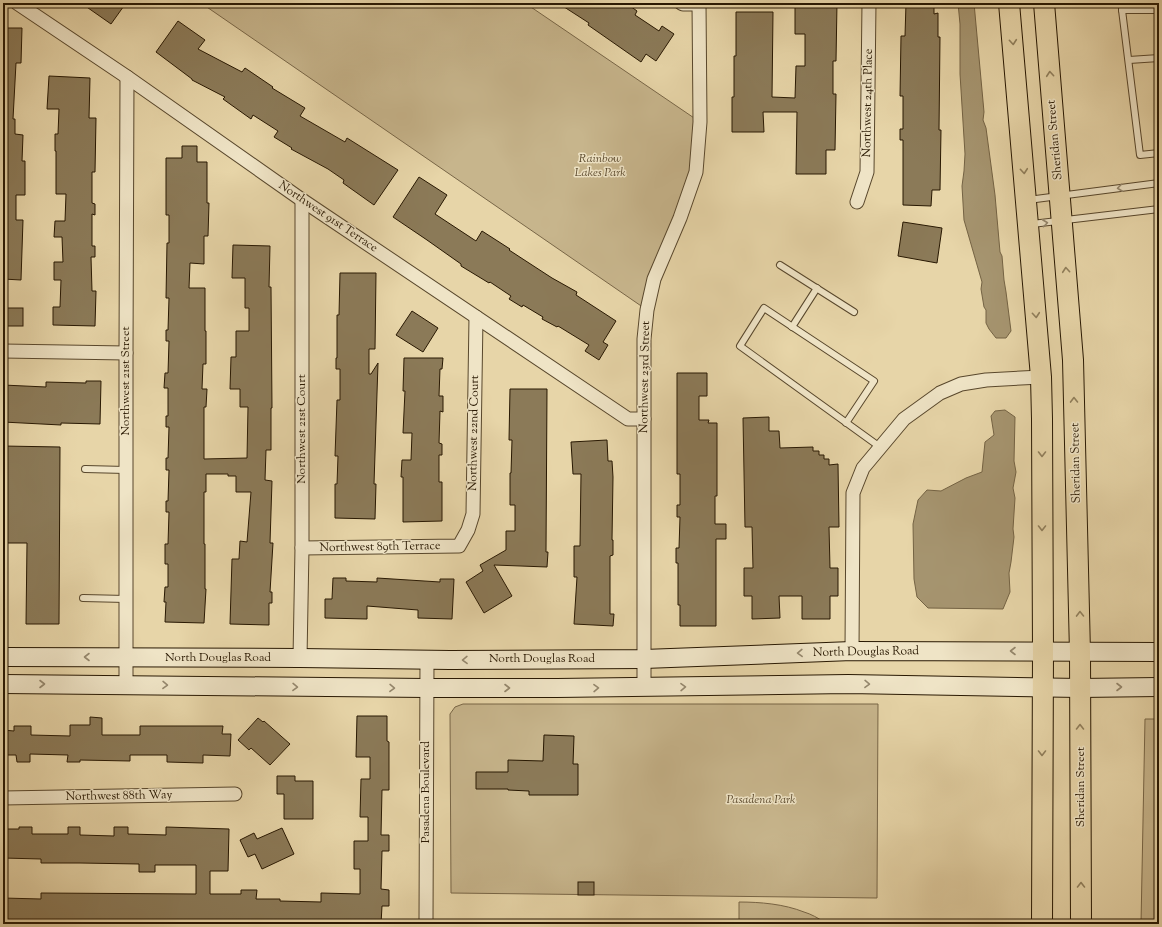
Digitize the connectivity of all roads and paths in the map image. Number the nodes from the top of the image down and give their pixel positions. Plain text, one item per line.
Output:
1 (17, 3) edge
2 (681, 3) edge
3 (869, 3) edge
4 (1009, 3) edge
5 (1044, 3) edge
6 (1123, 3) edge
7 (699, 4) edge
8 (1122, 10) junction
9 (1159, 10) edge
10 (1159, 58) edge
11 (1129, 60) junction
12 (127, 77) junction
13 (1159, 153) edge
14 (1159, 184) edge
15 (1060, 196) junction
16 (302, 200) junction
17 (1026, 200) junction
18 (857, 202) dead end
19 (1159, 209) edge
20 (1062, 221) junction
21 (1028, 225) junction
22 (780, 265) dead end
23 (817, 288) junction
24 (854, 312) dead end
25 (476, 317) junction
26 (792, 327) junction
27 (3, 351) edge
28 (126, 353) junction
29 (1041, 377) junction
30 (644, 419) junction
31 (846, 423) junction
32 (880, 447) junction
33 (85, 469) dead end
34 (126, 470) junction
35 (459, 546) joint
36 (302, 548) junction
37 (83, 598) dead end
38 (126, 599) junction
39 (852, 651) junction
40 (1043, 651) junction
41 (1080, 652) junction
42 (1159, 652) edge
43 (3, 657) edge
44 (126, 658) junction
45 (300, 658) junction
46 (644, 659) junction
47 (427, 660) junction
48 (3, 684) edge
49 (126, 685) junction
50 (1042, 686) junction
51 (644, 687) junction
52 (1159, 687) edge
53 (426, 688) junction
54 (1080, 688) junction
55 (236, 794) dead end
56 (3, 798) edge
57 (426, 924) edge
58 (1042, 924) edge
59 (1081, 924) edge

1 - 12 street, Northwest 91st Terrace
2 - 7 street
3 - 18 street, Northwest 24th Place
4 -> 17 main road
15 -> 5 main road, Sheridan Street
6 - 8 lane
7 - 30 street, Northwest 23rd Street
8 - 9 lane
8 - 11 lane
10 - 11 lane
11 - 13 lane
12 - 16 street, Northwest 91st Terrace
12 - 28 street, Northwest 21st Street
14 -> 15 lane
15 - 17 lane
15 - 20 main road, Sheridan Street
16 - 25 street, Northwest 91st Terrace
16 - 36 street, Northwest 21st Court
17 - 21 main road
19 - 20 lane
21 -> 20 lane
41 -> 20 main road, Sheridan Street
21 -> 29 main road
22 - 23 lane
23 - 24 lane
23 - 26 lane
25 - 30 street, Northwest 91st Terrace
25 - 35 street, Northwest 22nd Court
26 - 31 lane
26 - 31 lane
27 - 28 street
28 - 34 street, Northwest 21st Street
29 - 32 street
29 -> 40 main road
30 - 46 street, Northwest 23rd Street
31 - 32 lane
32 - 39 street
33 - 34 lane
34 - 38 street, Northwest 21st Street
35 - 36 street, Northwest 89th Terrace
36 - 45 street, Northwest 21st Court
37 - 38 lane
38 - 44 street, Northwest 21st Street
40 -> 39 main road, North Douglas Road
39 -> 46 main road, North Douglas Road
40 - 41 main road, North Douglas Road
40 - 50 main road
41 - 42 main road, North Douglas Road
41 - 54 main road, Sheridan Street
44 -> 43 main road, North Douglas Road
44 - 45 main road, North Douglas Road
44 - 49 street, Northwest 21st Street
45 - 47 main road, North Douglas Road
46 -> 47 main road, North Douglas Road
46 - 51 street, Northwest 23rd Street
47 - 53 street, Pasadena Boulevard
48 -> 49 main road
49 -> 53 main road
51 -> 50 main road
50 - 54 main road
50 -> 58 main road
53 -> 51 main road
54 -> 52 main road
53 - 57 street, Pasadena Boulevard
59 -> 54 main road, Sheridan Street
55 - 56 street, Northwest 88th Way

